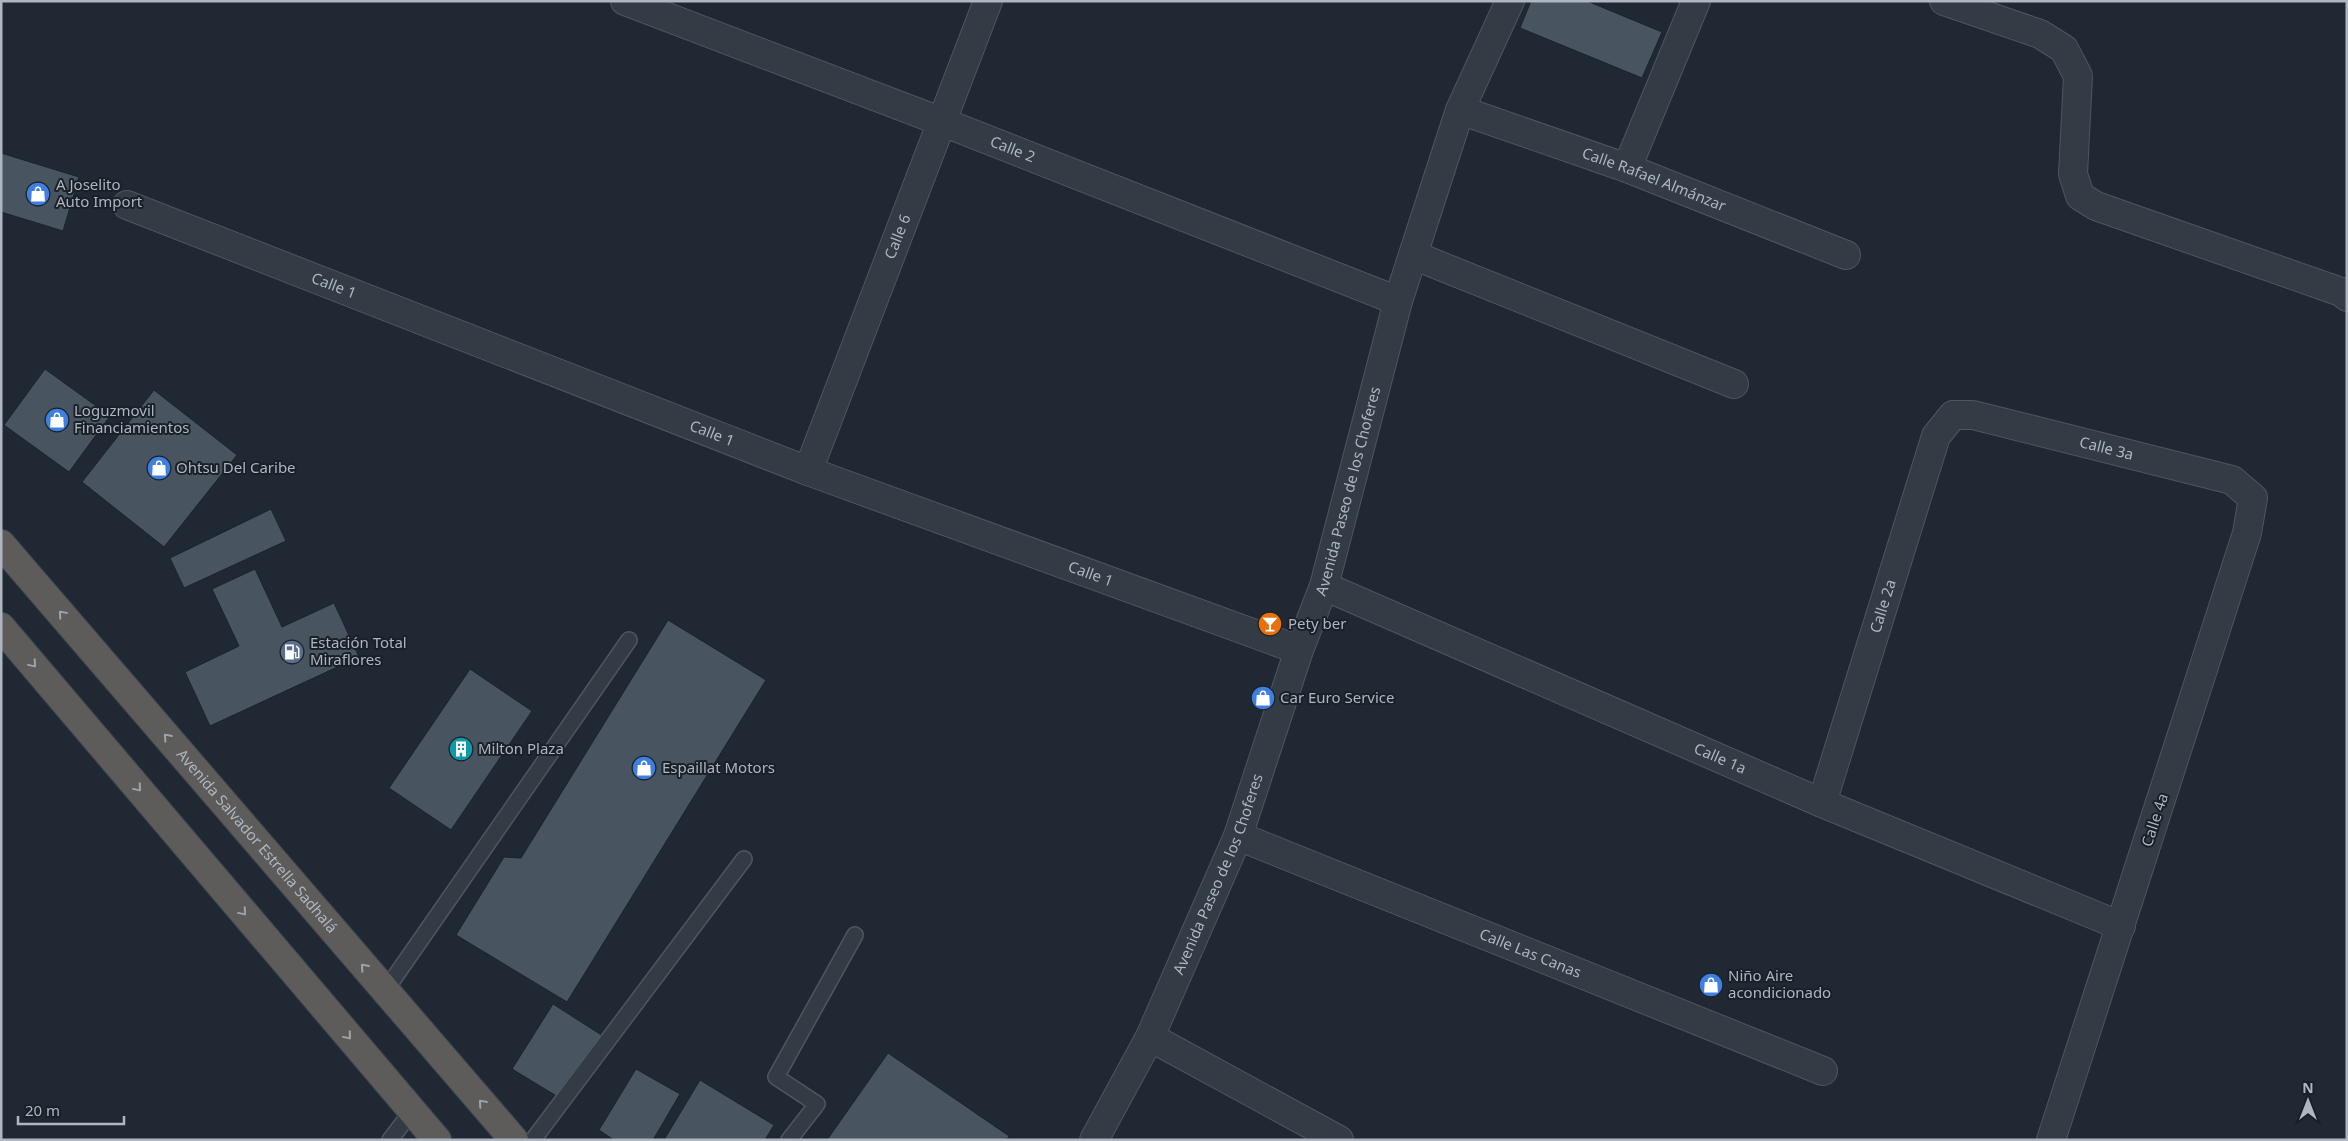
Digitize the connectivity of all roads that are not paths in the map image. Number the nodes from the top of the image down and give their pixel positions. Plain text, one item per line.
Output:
1 (625, 1) edge
2 (988, 1) edge
3 (1510, 1) edge
4 (1696, 1) edge
5 (1944, 1) edge
6 (1460, 110) junction
7 (940, 121) junction
8 (1627, 168) junction
9 (127, 204) dead end
10 (1413, 255) junction
11 (1846, 255) dead end
12 (2345, 288) edge
13 (1398, 301) junction
14 (1734, 384) dead end
15 (1952, 414) joint
16 (808, 470) junction
17 (2253, 498) joint
18 (1, 544) edge
19 (1324, 586) junction
20 (1, 627) edge
21 (629, 640) dead end
22 (1299, 650) junction
23 (1822, 803) junction
24 (1238, 836) junction
25 (744, 859) dead end
26 (2121, 926) junction
27 (855, 935) dead end
28 (385, 991) junction
29 (1150, 1037) junction
30 (1823, 1071) dead end
31 (412, 1111) junction
32 (390, 1140) edge
33 (436, 1140) edge
34 (514, 1140) edge
35 (532, 1140) edge
36 (790, 1140) edge
37 (1094, 1140) edge
38 (1339, 1140) edge
39 (2051, 1140) edge

1 - 7 street, Calle 2
2 - 7 street, Calle 6
3 - 6 street, Avenida Paseo de los Choferes
4 - 8 street
5 - 12 street
6 - 8 street, Calle Rafael Almánzar
6 - 10 street, Avenida Paseo de los Choferes
7 - 13 street, Calle 2
7 - 16 street, Calle 6
8 - 11 street, Calle Rafael Almánzar
9 - 16 street, Calle 1
10 - 13 street, Avenida Paseo de los Choferes
10 - 14 street
13 - 19 street, Avenida Paseo de los Choferes
15 - 17 street, Calle 3a
15 - 23 street, Calle 2a
16 - 22 street, Calle 1
17 - 26 street, Calle 4a
28 -> 18 highway, Avenida Salvador Estrella Sadhalá
19 - 22 street, Avenida Paseo de los Choferes
19 - 23 street, Calle 1a
20 -> 31 highway
21 - 28 lane
22 - 24 street, Avenida Paseo de los Choferes
23 - 26 street, Calle 1a
24 - 29 street, Avenida Paseo de los Choferes
24 - 30 street, Calle Las Canas
25 - 35 lane
26 - 39 street, Calle 4a
27 - 36 lane
34 -> 28 highway, Avenida Salvador Estrella Sadhalá
29 - 37 street, Avenida Paseo de los Choferes
29 - 38 street
31 - 32 lane
31 - 33 highway

